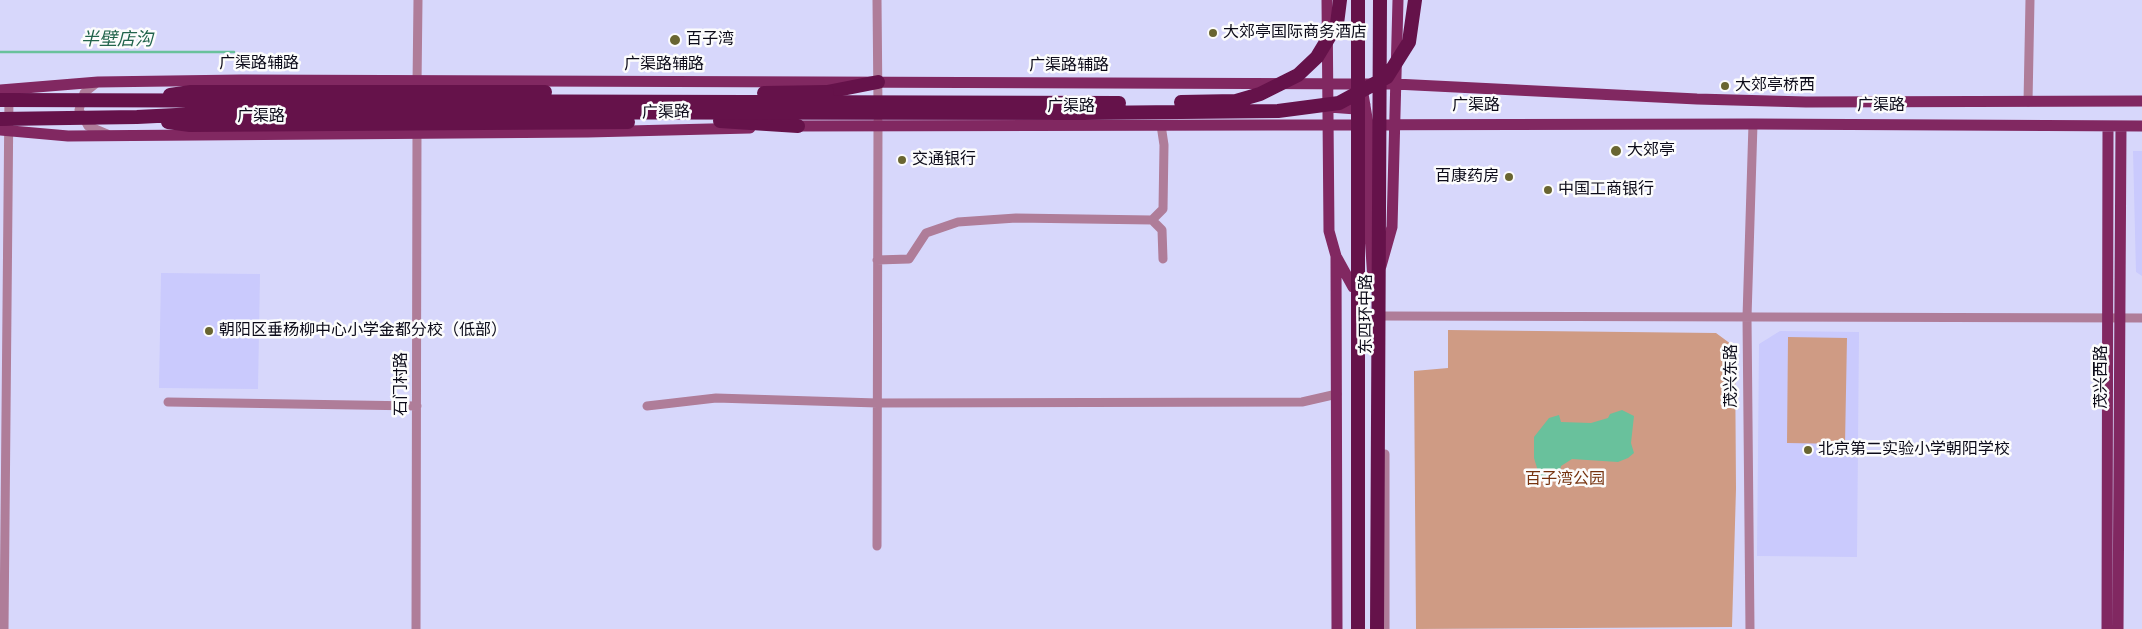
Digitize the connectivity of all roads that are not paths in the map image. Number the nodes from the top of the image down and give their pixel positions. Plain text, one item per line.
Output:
1 (418, 0) edge
2 (877, 0) edge
3 (1327, 0) edge
4 (1340, 0) edge
5 (1358, 0) edge
6 (1380, 0) edge
7 (1398, 0) edge
8 (1415, 0) edge
9 (2030, 0) edge
10 (333, 80) junction
11 (417, 80) junction
12 (505, 80) junction
13 (98, 82) junction
14 (878, 82) junction
15 (1361, 83) junction
16 (1328, 84) junction
17 (1395, 84) junction
18 (3, 93) edge
19 (2142, 101) edge
20 (122, 102) junction
21 (2028, 102) junction
22 (1328, 107) junction
23 (1360, 107) junction
24 (1268, 108) junction
25 (137, 117) junction
26 (878, 124) junction
27 (1161, 124) joint
28 (1225, 124) junction
29 (1328, 124) junction
30 (1353, 124) junction
31 (1368, 124) junction
32 (1393, 124) junction
33 (1753, 124) junction
34 (2, 126) edge
35 (798, 126) junction
36 (2108, 126) junction
37 (2121, 126) junction
38 (2142, 126) edge
39 (502, 132) junction
40 (417, 133) junction
41 (334, 134) junction
42 (109, 135) junction
43 (1353, 206) junction
44 (1368, 206) junction
45 (1152, 220) junction
46 (1385, 255) junction
47 (1336, 256) junction
48 (1163, 259) dead end
49 (877, 260) junction
50 (1373, 286) junction
51 (1353, 287) junction
52 (1384, 316) junction
53 (1747, 317) junction
54 (2113, 318) junction
55 (2142, 318) edge
56 (1337, 394) junction
57 (3, 402) edge
58 (168, 402) dead end
59 (877, 403) junction
60 (417, 406) junction
61 (647, 406) dead end
62 (877, 546) dead end
63 (2, 618) edge
64 (4, 629) edge
65 (416, 629) edge
66 (1337, 629) edge
67 (1352, 629) edge
68 (1358, 629) edge
69 (1371, 629) edge
70 (1377, 629) edge
71 (1385, 629) edge
72 (1750, 629) edge
73 (2107, 629) edge
74 (2118, 629) edge

1 - 11 street, 石门村路
2 - 14 street
3 - 16 main road, 东四环中路
4 - 20 highway, 广渠路, bridge
5 - 68 highway, 东四环中路, bridge
6 - 70 highway, 东四环中路, bridge
7 - 17 main road, 东四环中路
8 - 25 highway, 广渠路, bridge
9 - 21 street
10 - 11 main road, 广渠路辅路
10 - 13 main road, 广渠路辅路
10 - 41 street
11 - 12 main road, 广渠路辅路
11 - 40 street, 石门村路
12 - 14 main road, 广渠路辅路
12 - 39 street
13 - 18 main road, 广渠路辅路
13 - 42 street
14 - 16 main road, 广渠路辅路
14 - 20 highway, bridge
14 - 26 street
15 - 16 main road, 广渠路
15 - 17 main road, 广渠路
15 - 23 main road, 东四环中路
16 - 22 main road, 东四环中路
17 - 21 main road, 广渠路
17 - 23 main road
17 - 32 main road, 东四环中路
18 - 20 highway, 广渠路, bridge
18 - 34 street
19 - 21 main road, 广渠路
22 - 23 main road
22 - 24 main road
22 - 29 main road, 东四环中路
23 - 30 main road, 东四环中路
23 - 31 main road, 东四环中路
24 - 27 main road
24 - 28 main road
25 - 34 highway, 广渠路, bridge
25 - 35 highway, bridge
26 - 28 main road, 广渠路
26 - 35 main road, 广渠路
26 - 49 street
27 - 45 street
28 - 29 main road, 广渠路
29 - 30 main road, 广渠路
29 - 47 main road, 东四环中路
30 - 31 main road, 广渠路
30 - 43 main road, 东四环中路
31 - 32 main road, 广渠路
31 - 44 main road, 东四环中路
32 - 33 main road, 广渠路
32 - 46 main road, 东四环中路
33 - 36 main road, 广渠路
33 - 53 street, 茂兴东路
34 - 42 main road, 广渠路
34 - 57 street
35 - 39 main road, 广渠路
36 - 37 main road, 广渠路
36 - 54 main road, 茂兴西路
37 - 38 main road, 广渠路
37 - 54 main road, 茂兴西路
39 - 40 main road, 广渠路
40 - 41 main road, 广渠路
40 - 60 street, 石门村路
41 - 42 main road, 广渠路
43 - 44 main road
43 - 51 main road, 东四环中路
44 - 50 main road, 东四环中路
45 - 48 street
45 - 49 street
46 - 50 main road
46 - 52 street, 东四环中路
47 - 51 main road
47 - 56 main road, 东四环中路
49 - 59 street
50 - 69 main road, 东四环中路
51 - 67 main road, 东四环中路
52 - 53 street
52 - 71 street, 东四环中路
53 - 54 street
53 - 72 street, 茂兴东路
54 - 55 street
54 - 73 main road, 茂兴西路
54 - 74 main road, 茂兴西路
56 - 59 street
56 - 66 main road, 东四环中路
57 - 63 street
58 - 60 street
59 - 61 street
59 - 62 street
60 - 65 street, 石门村路
63 - 64 street

